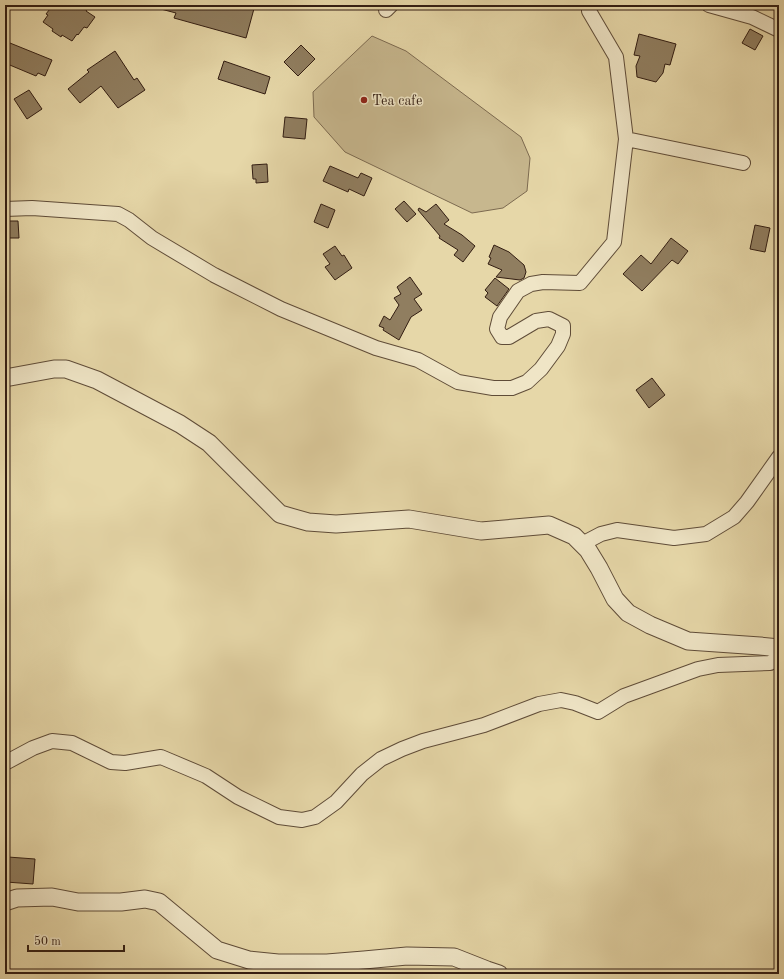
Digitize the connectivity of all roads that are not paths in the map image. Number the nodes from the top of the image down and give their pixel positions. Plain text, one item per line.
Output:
1 (590, 5) edge
2 (709, 5) edge
3 (779, 30) edge
4 (626, 139) junction
5 (743, 163) dead end
6 (5, 209) edge
7 (5, 378) edge
8 (779, 457) edge
9 (582, 544) junction
10 (779, 648) edge
11 (779, 657) edge
12 (5, 763) edge
13 (5, 902) edge
14 (499, 974) edge

1 - 4 street
2 - 3 street
4 - 5 street
4 - 6 street
7 - 9 street
8 - 9 street
9 - 10 street
11 - 12 street
13 - 14 street

